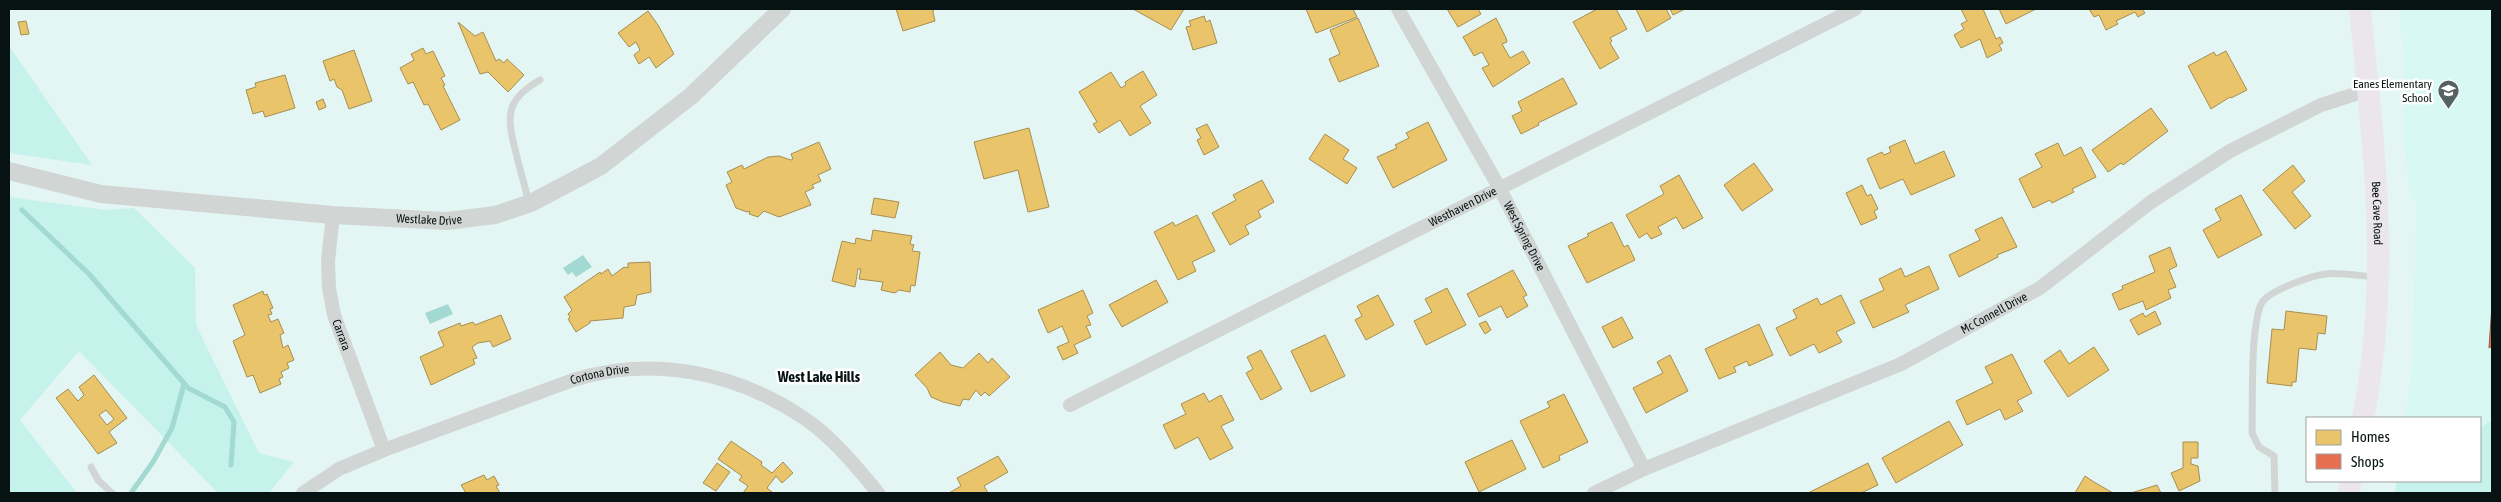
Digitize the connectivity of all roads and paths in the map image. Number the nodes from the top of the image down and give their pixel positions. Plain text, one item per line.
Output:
1 (782, 9) edge
2 (1398, 9) edge
3 (1855, 9) edge
4 (2360, 9) edge
5 (540, 80) dead end
6 (2368, 90) junction
7 (9, 171) edge
8 (1500, 189) junction
9 (529, 204) junction
10 (333, 215) junction
11 (2379, 277) junction
12 (1070, 406) dead end
13 (2363, 417) edge
14 (384, 450) junction
15 (92, 467) dead end
16 (1644, 469) junction
17 (112, 493) edge
18 (303, 493) edge
19 (878, 493) edge
20 (1594, 493) edge
21 (2275, 493) edge

1 - 9 street, Westlake Drive
2 - 8 street, West Spring Drive
3 - 8 street, Westhaven Drive
4 - 6 main road, Bee Cave Road
5 - 9 lane
6 - 11 main road, Bee Cave Road
6 - 16 street, Mc Connell Drive
7 - 10 street, Westlake Drive
8 - 12 street, Westhaven Drive
8 - 16 street, West Spring Drive
9 - 10 street, Westlake Drive
10 - 14 street, Carrara
11 - 13 main road, Bee Cave Road
11 - 21 lane
14 - 18 street, Cortona Drive
14 - 19 street, Cortona Drive
15 - 17 lane
16 - 20 street, Mc Connell Drive

